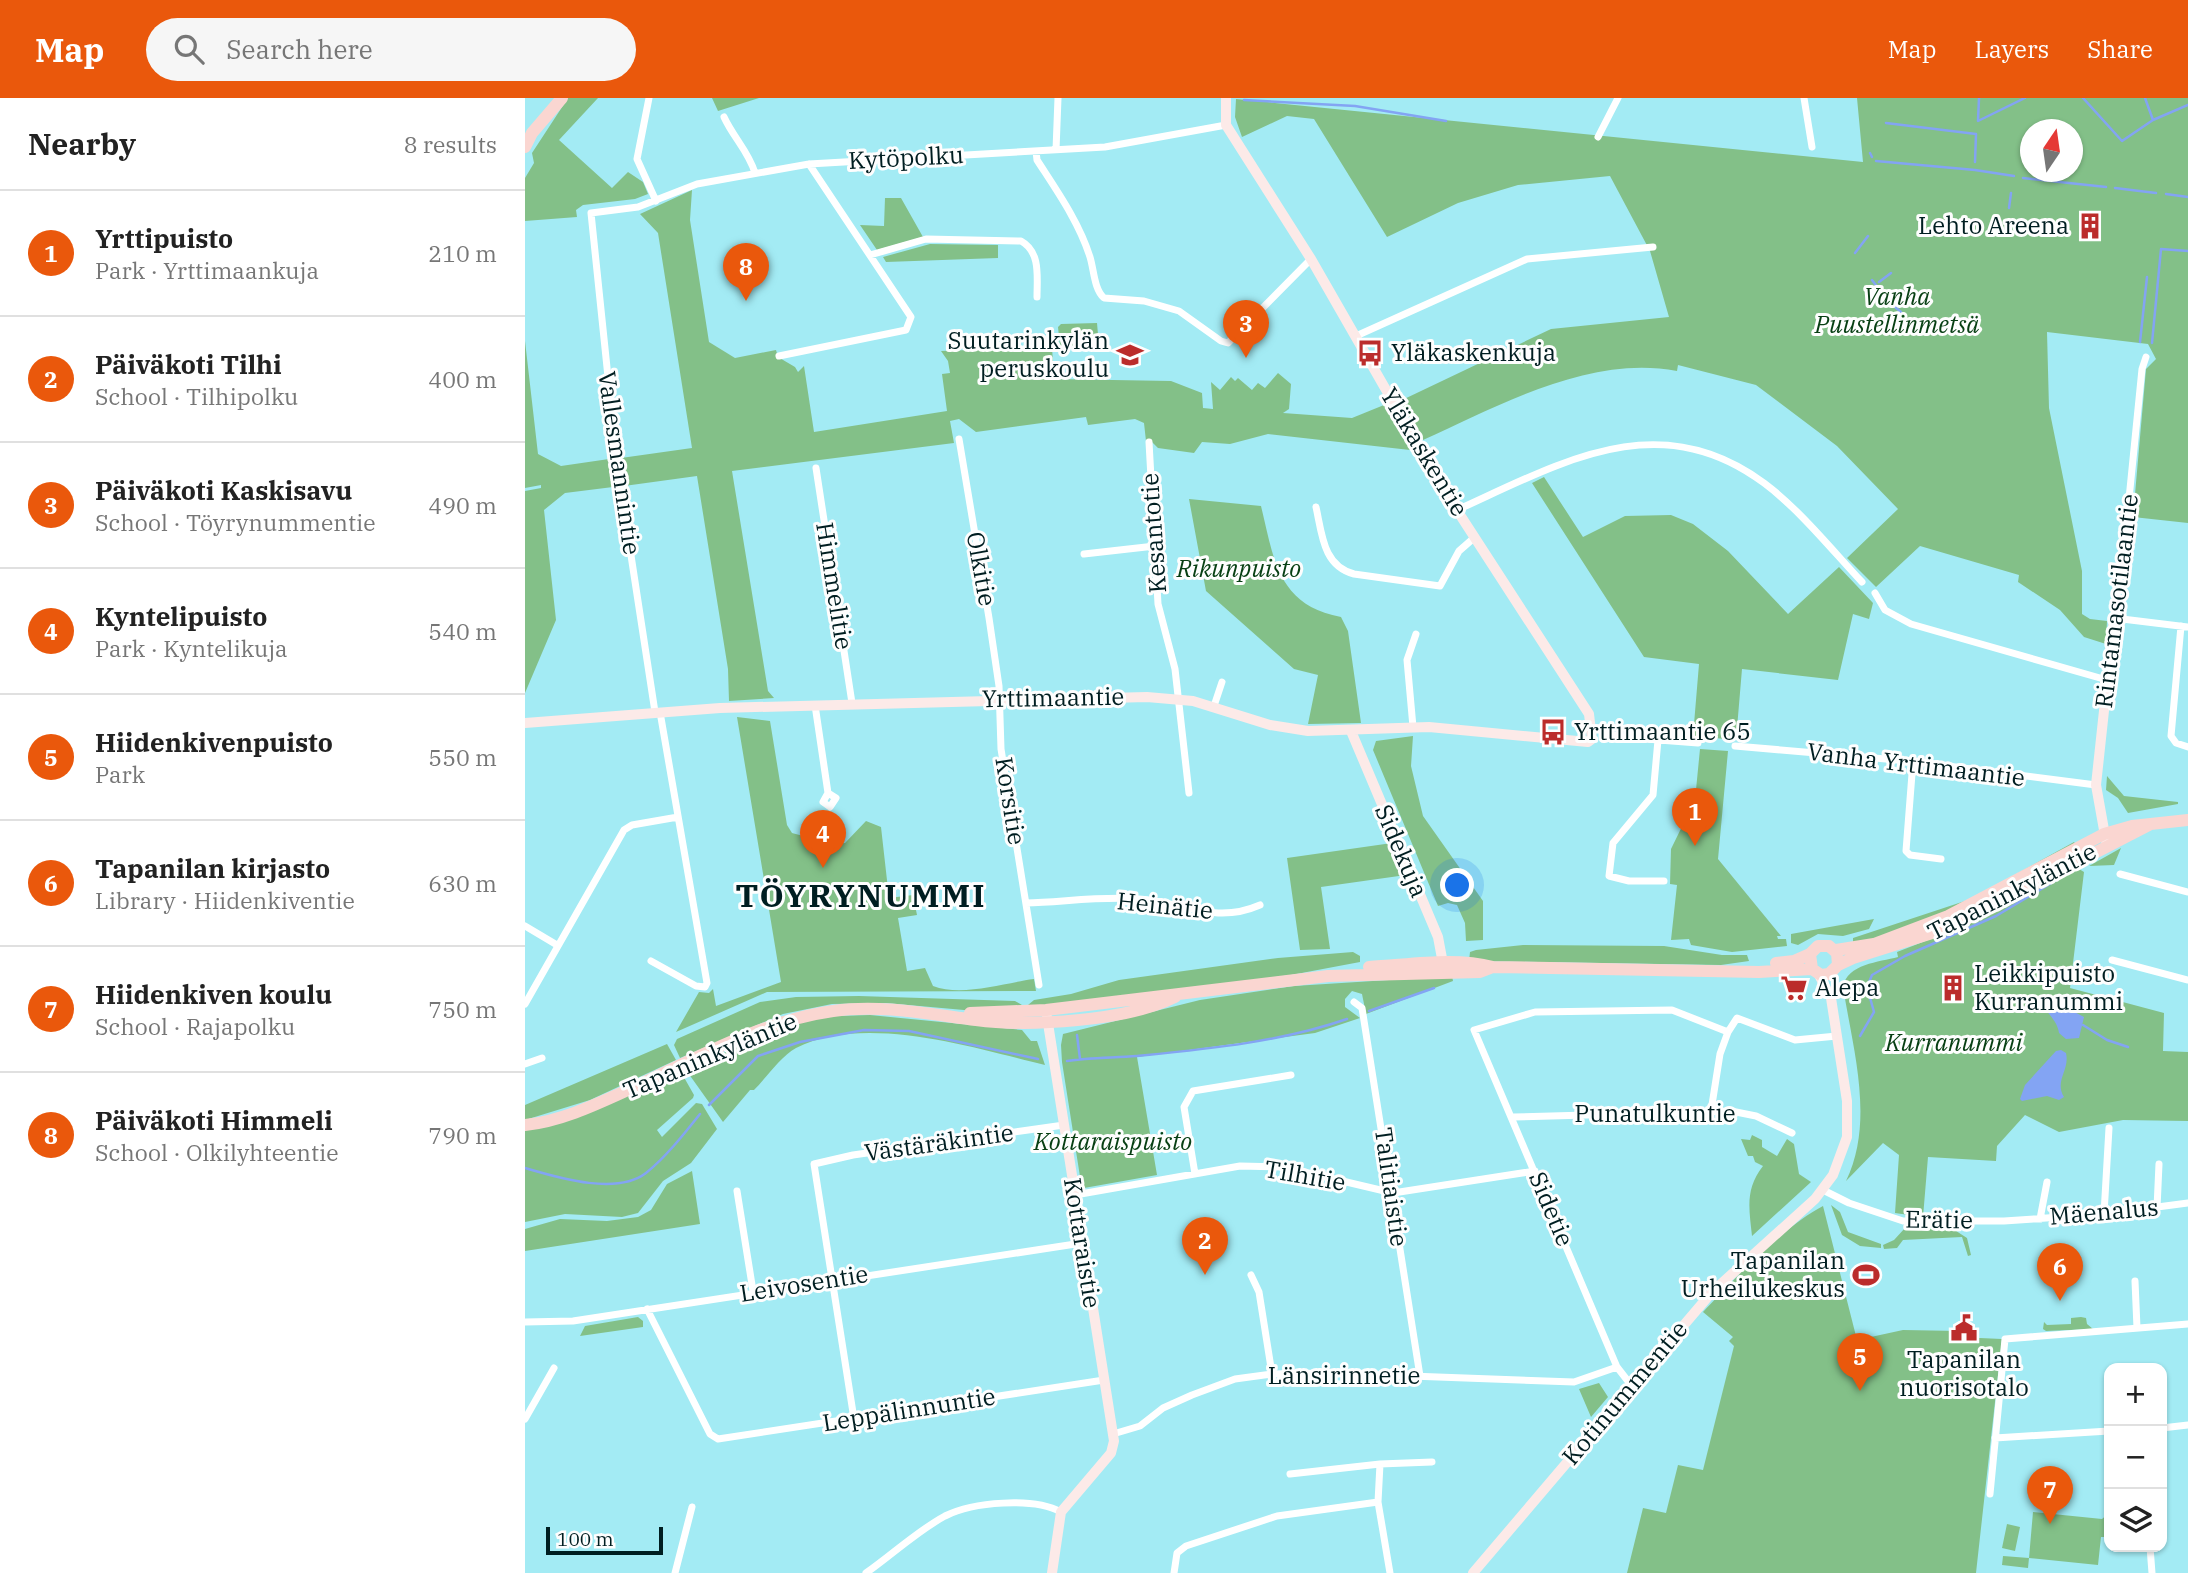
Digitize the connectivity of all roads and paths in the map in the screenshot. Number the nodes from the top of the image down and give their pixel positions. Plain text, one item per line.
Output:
1 (649, 98) edge
2 (1058, 98) edge
3 (1226, 98) edge
4 (1618, 98) edge
5 (1804, 98) edge
6 (557, 100) edge
7 (725, 117) dead end
8 (1226, 125) junction
9 (1598, 137) dead end
10 (525, 147) edge
11 (1812, 147) dead end
12 (1056, 150) junction
13 (1036, 151) junction
14 (809, 164) junction
15 (755, 173) junction
16 (656, 201) junction
17 (591, 213) joint
18 (1653, 247) dead end
19 (870, 255) junction
20 (1311, 259) junction
21 (1037, 297) dead end
22 (1356, 336) junction
23 (779, 356) dead end
24 (2146, 357) dead end
25 (959, 439) dead end
26 (1149, 446) dead end
27 (816, 468) dead end
28 (1316, 507) dead end
29 (1457, 510) junction
30 (1475, 537) junction
31 (1155, 546) junction
32 (1084, 554) dead end
33 (1862, 582) dead end
34 (1875, 593) dead end
35 (2114, 618) junction
36 (2185, 627) edge
37 (1416, 634) dead end
38 (2107, 680) junction
39 (1222, 682) dead end
40 (1177, 698) junction
41 (1000, 699) junction
42 (852, 703) junction
43 (815, 705) junction
44 (1214, 706) junction
45 (657, 712) junction
46 (525, 723) edge
47 (1413, 727) junction
48 (1593, 728) junction
49 (1351, 731) junction
50 (1658, 740) junction
51 (1698, 743) dead end
52 (1735, 746) dead end
53 (2188, 747) edge
54 (1913, 761) junction
55 (2096, 785) junction
56 (828, 793) dead end
57 (1189, 793) dead end
58 (678, 817) junction
59 (2188, 820) edge
60 (2105, 840) junction
61 (1941, 859) dead end
62 (2120, 874) dead end
63 (1664, 881) dead end
64 (2188, 892) edge
65 (1026, 903) junction
66 (1261, 905) dead end
67 (525, 926) edge
68 (557, 945) junction
69 (1836, 950) junction
70 (1810, 954) junction
71 (2112, 960) dead end
72 (651, 961) dead end
73 (1444, 967) junction
74 (1836, 968) junction
75 (1734, 970) junction
76 (1815, 971) junction
77 (2188, 980) edge
78 (1039, 985) dead end
79 (1831, 998) junction
80 (1354, 1002) dead end
81 (525, 1004) edge
82 (1047, 1016) junction
83 (1728, 1031) junction
84 (1837, 1036) junction
85 (542, 1058) dead end
86 (525, 1064) edge
87 (1291, 1075) dead end
88 (1711, 1111) junction
89 (1513, 1117) junction
90 (525, 1125) edge
91 (1064, 1125) junction
92 (2109, 1128) dead end
93 (1792, 1133) dead end
94 (2159, 1164) dead end
95 (1535, 1171) junction
96 (1195, 1174) junction
97 (2047, 1182) dead end
98 (1823, 1190) junction
99 (737, 1191) dead end
100 (1393, 1193) junction
101 (1075, 1195) junction
102 (2188, 1203) edge
103 (2157, 1208) junction
104 (2104, 1214) junction
105 (2040, 1219) junction
106 (2019, 1220) joint
107 (1082, 1243) junction
108 (1251, 1275) dead end
109 (831, 1279) junction
110 (2135, 1281) dead end
111 (753, 1291) junction
112 (647, 1309) junction
113 (525, 1322) edge
114 (2188, 1324) edge
115 (2137, 1328) junction
116 (1617, 1367) junction
117 (554, 1368) dead end
118 (1272, 1374) junction
119 (1420, 1376) junction
120 (1104, 1380) junction
121 (1631, 1385) junction
122 (525, 1419) edge
123 (854, 1419) junction
124 (2188, 1426) edge
125 (2167, 1428) edge
126 (2104, 1432) edge
127 (1113, 1434) junction
128 (1996, 1438) junction
129 (1432, 1462) dead end
130 (1380, 1464) junction
131 (1290, 1474) dead end
132 (1990, 1494) dead end
133 (1378, 1502) junction
134 (692, 1507) dead end
135 (1061, 1512) junction
136 (2150, 1552) edge
137 (1476, 1572) edge
138 (675, 1573) edge
139 (866, 1573) edge
140 (1052, 1573) edge
141 (1174, 1573) edge
142 (1390, 1573) edge
143 (2152, 1573) edge

1 - 16 street
2 - 12 street
3 - 8 street
4 - 9 street
5 - 11 street
6 - 10 main road
7 - 15 street
8 - 12 street, Kytöpolku
8 - 20 street, Yläkaskentie
12 - 13 street, Kytöpolku
13 - 14 street, Kytöpolku
13 - 20 street
14 - 15 street, Kytöpolku
14 - 19 street
15 - 16 street, Kytöpolku
16 - 17 street, Kytöpolku
17 - 45 street, Vallesmannintie
18 - 22 street
19 - 21 street
19 - 23 street
20 - 22 street, Yläkaskentie
22 - 29 street, Yläkaskentie
24 - 35 street, Rintamasotilaantie
25 - 41 street, Olkitie
26 - 31 street, Kesantotie
27 - 42 street, Himmelitie
28 - 30 street
29 - 30 street, Yläkaskentie
29 - 33 street
30 - 48 street, Yläkaskentie
31 - 32 street
31 - 40 street, Kesantotie
34 - 38 street
35 - 36 street
35 - 38 street, Rintamasotilaantie
36 - 53 street
37 - 47 street
38 - 55 street, Rintamasotilaantie
39 - 44 street
40 - 41 street, Yrttimaantie
40 - 44 street, Yrttimaantie
40 - 57 street, Kesantotie
41 - 42 street, Yrttimaantie
41 - 65 street, Korsitie
42 - 43 street, Yrttimaantie
43 - 45 street, Yrttimaantie
43 - 56 street
44 - 49 street, Yrttimaantie
45 - 46 street, Yrttimaantie
45 - 58 street, Vallesmannintie
47 - 48 street, Yrttimaantie
47 - 49 street, Yrttimaantie
48 - 50 street
49 - 73 street, Sidekuja
50 - 51 street
50 - 63 street
52 - 54 street, Vanha Yrttimaantie
54 - 55 street, Vanha Yrttimaantie
54 - 61 street
55 - 60 street, Rintamasotilaantie
58 - 68 street
58 - 72 street, Vallesmannintie
59 - 60 main road
60 - 69 main road, Tapaninkyläntie
60 - 74 main road, Tapaninkyläntie
62 - 64 street
65 - 66 street, Heinätie
65 - 78 street, Korsitie
67 - 68 street
68 - 81 street
69 - 70 main road
69 - 74 main road
70 - 75 main road, Tapaninkyläntie
70 - 76 main road
71 - 77 street
73 - 75 main road, Tapaninkyläntie
73 - 82 main road, Tapaninkyläntie
74 - 76 main road
74 - 79 street, Kotinummentie
75 - 76 main road, Tapaninkyläntie
76 - 79 street, Kotinummentie
79 - 84 street, Kotinummentie
80 - 100 street, Talitiaistie
82 - 90 main road, Tapaninkyläntie
82 - 91 street, Kottaraistie
83 - 84 street
83 - 88 street
83 - 89 street, Sidetie
84 - 98 street, Kotinummentie
85 - 86 street
87 - 96 street
88 - 89 street, Punatulkuntie
88 - 93 street, Punatulkuntie
89 - 95 street, Sidetie
91 - 101 street, Kottaraistie
91 - 109 street, Västäräkintie
92 - 104 street
94 - 103 street
95 - 100 street, Tilhitie
95 - 116 street, Sidetie
96 - 100 street, Tilhitie
96 - 101 street, Tilhitie
97 - 105 street
98 - 106 street, Erätie
98 - 121 street, Kotinummentie
99 - 111 street
100 - 119 street, Talitiaistie
101 - 107 street, Kottaraistie
102 - 103 street, Mäenalus
103 - 104 street, Mäenalus
104 - 105 street, Mäenalus
105 - 106 street, Mäenalus
107 - 109 street, Leivosentie
107 - 120 street, Kottaraistie
108 - 118 street
109 - 111 street, Leivosentie
109 - 123 street
110 - 115 street
111 - 112 street, Leivosentie
112 - 113 street, Leivosentie
112 - 123 street, Leppälinnuntie
114 - 115 street
115 - 128 street
116 - 119 street, Länsirinnetie
116 - 121 street, Sidetie
117 - 122 street
118 - 119 street, Länsirinnetie
118 - 127 street, Länsirinnetie
120 - 123 street, Leppälinnuntie
120 - 127 street, Kottaraistie
121 - 137 street, Kotinummentie
124 - 125 street
126 - 128 street
127 - 135 street
128 - 132 street
129 - 130 street
130 - 131 street
130 - 133 street
133 - 141 street
133 - 142 street
134 - 138 street
135 - 139 street
135 - 140 street
136 - 143 street

